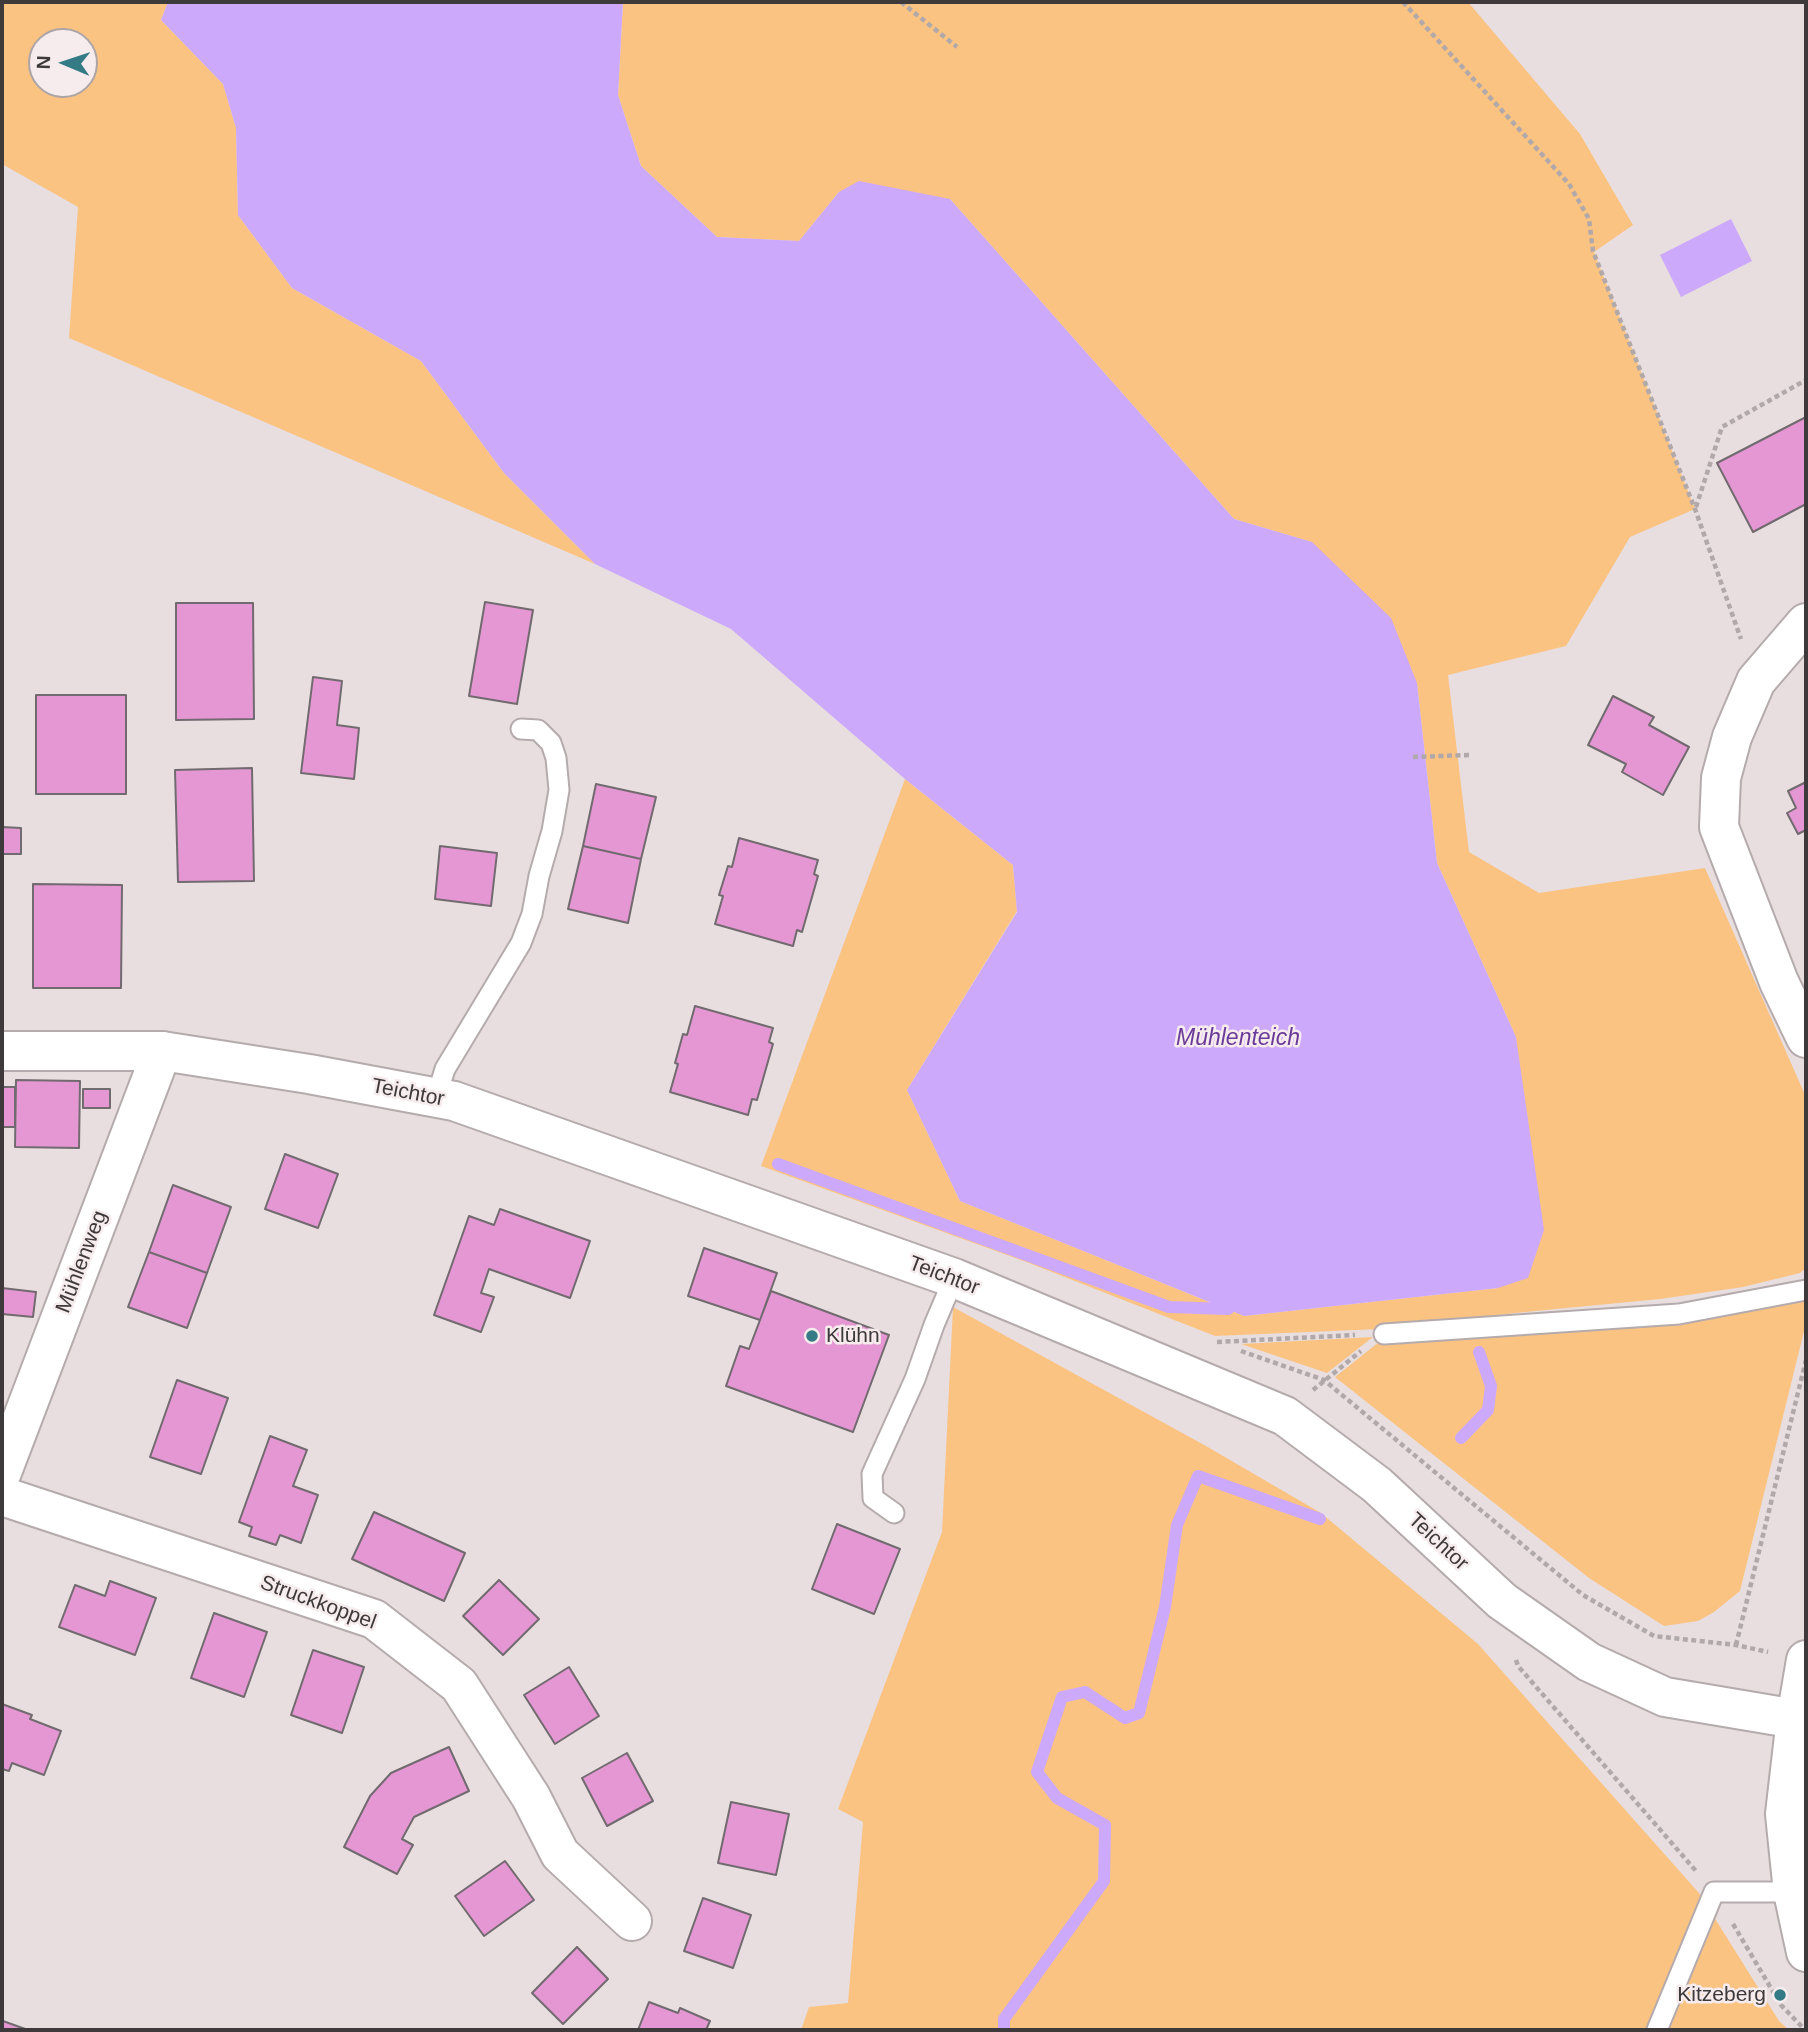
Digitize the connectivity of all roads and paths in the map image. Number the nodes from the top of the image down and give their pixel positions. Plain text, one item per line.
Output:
1 (901, 2) edge
2 (1403, 2) edge
3 (957, 47) dead end
4 (1806, 380) edge
5 (1695, 509) junction
6 (1806, 623) edge
7 (1756, 681) junction
8 (521, 729) dead end
9 (1469, 755) dead end
10 (1413, 757) dead end
11 (1806, 1038) edge
12 (2, 1051) edge
13 (162, 1051) junction
14 (436, 1098) junction
15 (954, 1278) junction
16 (1806, 1290) edge
17 (1384, 1334) junction
18 (1216, 1342) dead end
19 (1806, 1360) edge
20 (1285, 1416) junction
21 (2, 1472) edge
22 (2, 1496) edge
23 (894, 1513) dead end
24 (1502, 1601) junction
25 (1736, 1645) dead end
26 (1806, 1660) edge
27 (1801, 1719) edge
28 (1714, 1892) junction
29 (1793, 1892) junction
30 (632, 1921) dead end
31 (1806, 1952) edge
32 (1657, 2030) edge
33 (1805, 2030) edge

1 - 3 path
2 - 5 path
4 - 5 path
5 - 7 path
6 - 7 street
7 - 11 street
8 - 14 lane
9 - 10 path
12 - 13 street, Teichtor
13 - 14 street, Teichtor
13 - 21 street, Mühlenweg
14 - 15 street, Teichtor
15 - 20 street, Teichtor
15 - 23 lane
16 - 17 lane
17 - 18 path
17 - 20 path
19 - 25 path
20 - 24 street, Teichtor
22 - 30 street, Struckkoppel
24 - 27 street, Teichtor
24 - 28 path
26 - 27 street
27 - 29 street
28 - 29 lane
28 - 32 lane
28 - 33 path
29 - 31 street

